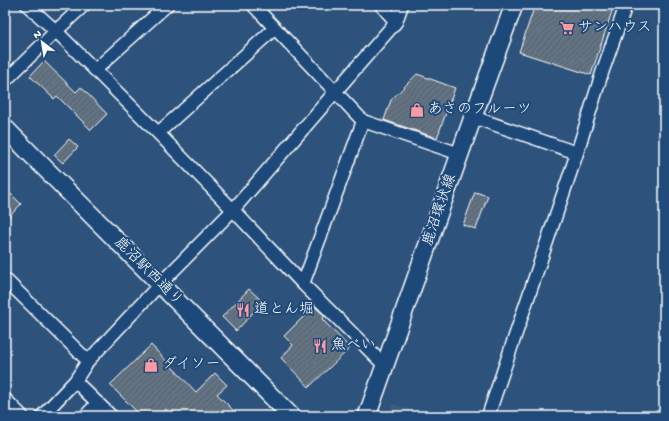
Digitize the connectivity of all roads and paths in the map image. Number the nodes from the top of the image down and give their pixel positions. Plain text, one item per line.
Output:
1 (28, 5) edge
2 (84, 5) edge
3 (167, 5) edge
4 (254, 5) edge
5 (381, 5) edge
6 (402, 5) edge
7 (514, 5) edge
8 (626, 5) edge
9 (396, 22) junction
10 (275, 28) junction
11 (56, 31) junction
12 (95, 70) junction
13 (5, 81) edge
14 (334, 92) junction
15 (473, 117) junction
16 (363, 121) junction
17 (5, 128) edge
18 (158, 133) junction
19 (577, 153) junction
20 (460, 154) junction
21 (234, 210) junction
22 (5, 279) edge
23 (160, 284) junction
24 (303, 284) junction
25 (88, 361) junction
26 (385, 366) junction
27 (75, 380) junction
28 (5, 399) edge
29 (98, 402) junction
30 (22, 416) edge
31 (42, 416) edge
32 (85, 416) edge
33 (112, 416) edge
34 (291, 416) edge
35 (367, 416) edge
36 (488, 416) edge

1 - 11 street
2 - 11 street
3 - 12 street
4 - 10 street
5 - 9 street
6 - 9 street
7 - 15 main road, 鹿沼環状線
8 - 19 street
9 - 14 street
10 - 14 street
10 - 18 street
11 - 12 street
11 - 13 street
12 - 18 street
14 - 16 street
14 - 21 street
15 - 19 street
15 - 20 main road, 鹿沼環状線
16 - 20 street
16 - 24 street
17 - 23 main road, 鹿沼駅西通り
18 - 21 street
19 - 36 street
20 - 26 main road, 鹿沼環状線
21 - 23 street
21 - 24 street
22 - 25 street
23 - 25 street
23 - 34 main road, 鹿沼駅西通り
24 - 26 street
25 - 27 street
26 - 35 main road, 鹿沼環状線
27 - 29 street
27 - 31 street
28 - 30 street
29 - 32 street
29 - 33 street

